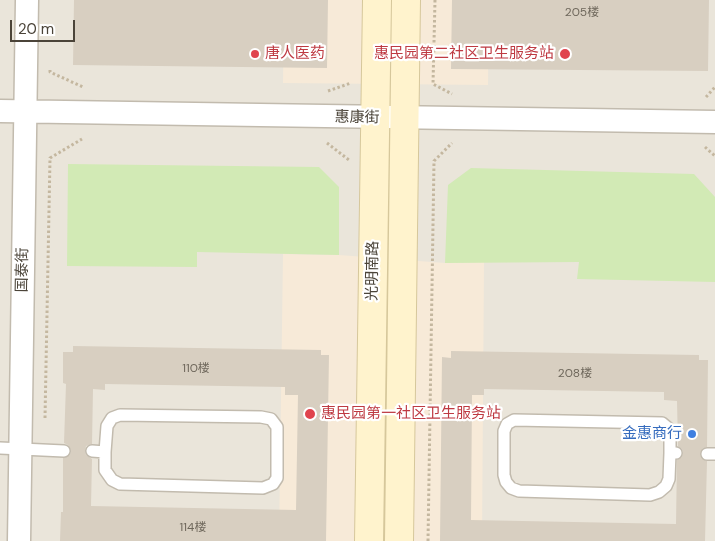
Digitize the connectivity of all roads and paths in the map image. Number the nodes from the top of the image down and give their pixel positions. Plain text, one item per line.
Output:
1 (27, 0) edge
2 (377, 0) edge
3 (406, 0) edge
4 (434, 0) edge
5 (50, 63) dead end
6 (351, 84) dead end
7 (83, 87) dead end
8 (715, 87) edge
9 (328, 91) dead end
10 (452, 94) dead end
11 (706, 97) dead end
12 (0, 111) edge
13 (25, 112) junction
14 (376, 118) junction
15 (404, 118) junction
16 (715, 122) edge
17 (82, 139) dead end
18 (327, 143) dead end
19 (452, 143) dead end
20 (705, 147) dead end
21 (715, 156) edge
22 (349, 159) dead end
23 (10, 448) edge
24 (44, 449) junction
25 (64, 451) dead end
26 (92, 451) dead end
27 (105, 452) junction
28 (673, 453) joint
29 (19, 541) edge
30 (370, 541) edge
31 (399, 541) edge
32 (428, 541) edge

1 - 13 street, 国泰街
2 - 14 main road, 光明南路
3 - 15 main road, 光明南路
4 - 10 path
5 - 7 path
6 - 9 path
8 - 11 path
12 - 13 street, 惠康街
13 - 14 street, 惠康街
13 - 23 street, 国泰街
14 - 15 street, 惠康街
14 - 30 main road, 光明南路
15 - 16 street, 惠康街
15 - 31 main road, 光明南路
17 - 24 path
18 - 22 path
19 - 32 path
20 - 21 path
23 - 24 lane
23 - 29 street, 国泰街
24 - 25 lane
26 - 27 lane
27 - 27 lane
28 - 28 lane

